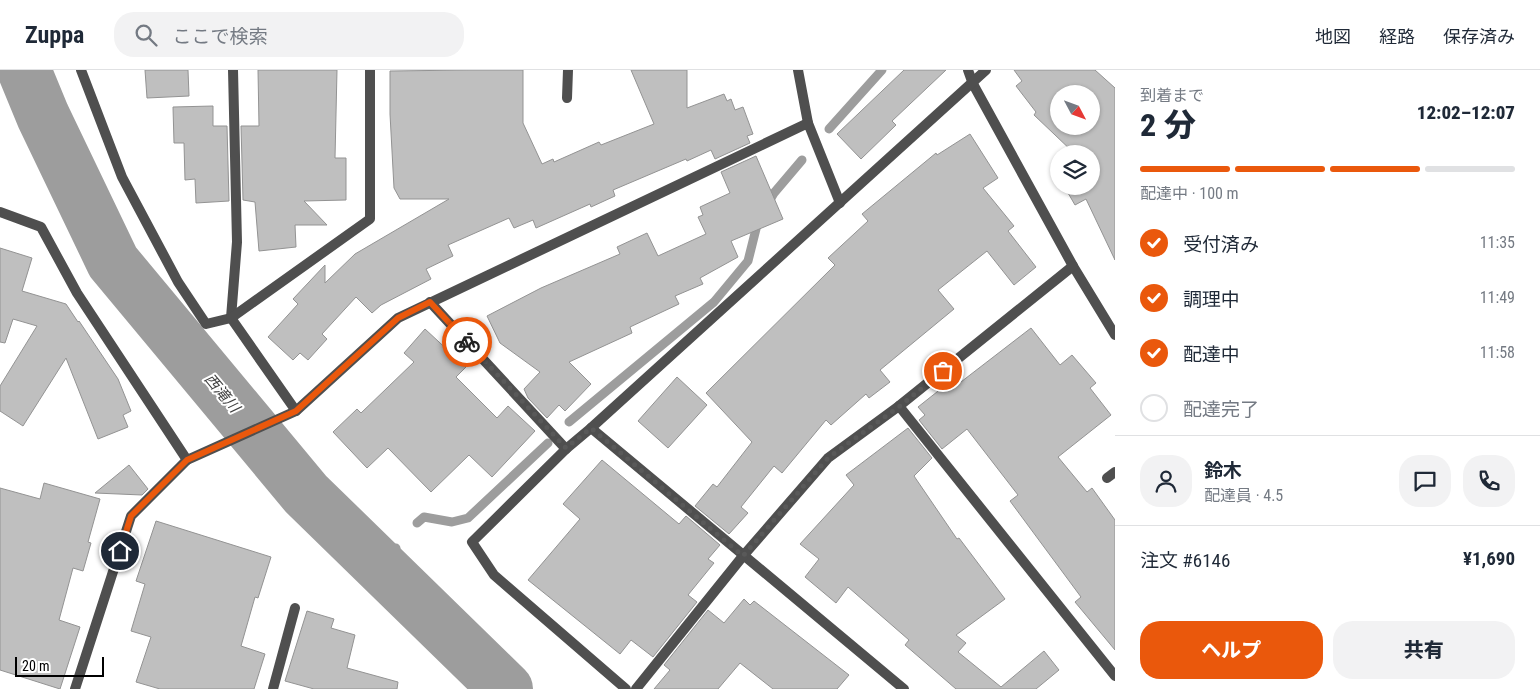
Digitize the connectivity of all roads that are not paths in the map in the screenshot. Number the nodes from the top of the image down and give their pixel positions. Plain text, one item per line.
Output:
1 (81, 70) edge
2 (233, 70) edge
3 (370, 70) edge
4 (568, 70) edge
5 (798, 70) edge
6 (968, 70) edge
7 (986, 70) edge
8 (973, 84) junction
9 (567, 98) dead end
10 (808, 123) junction
11 (840, 203) junction
12 (0, 212) edge
13 (1073, 266) junction
14 (430, 302) junction
15 (231, 318) junction
16 (1115, 336) edge
17 (900, 406) junction
18 (296, 411) junction
19 (591, 428) junction
20 (566, 448) junction
21 (187, 460) junction
22 (743, 556) junction
23 (295, 608) dead end
24 (1115, 676) edge
25 (75, 689) edge
26 (273, 689) edge
27 (626, 689) edge
28 (636, 689) edge
29 (904, 689) edge

1 - 15 street
2 - 15 street
3 - 15 street
4 - 9 street
5 - 10 street
6 - 8 street
7 - 8 street
8 - 11 street
8 - 13 street
10 - 11 street
10 - 14 street
11 - 19 street
12 - 21 street
13 - 16 street
13 - 17 street
14 - 18 street
14 - 20 street
15 - 18 street
17 - 22 street
17 - 24 street
18 - 21 street
19 - 20 street
19 - 22 street
20 - 27 street
21 - 25 street
22 - 28 street
22 - 29 street
23 - 26 street

